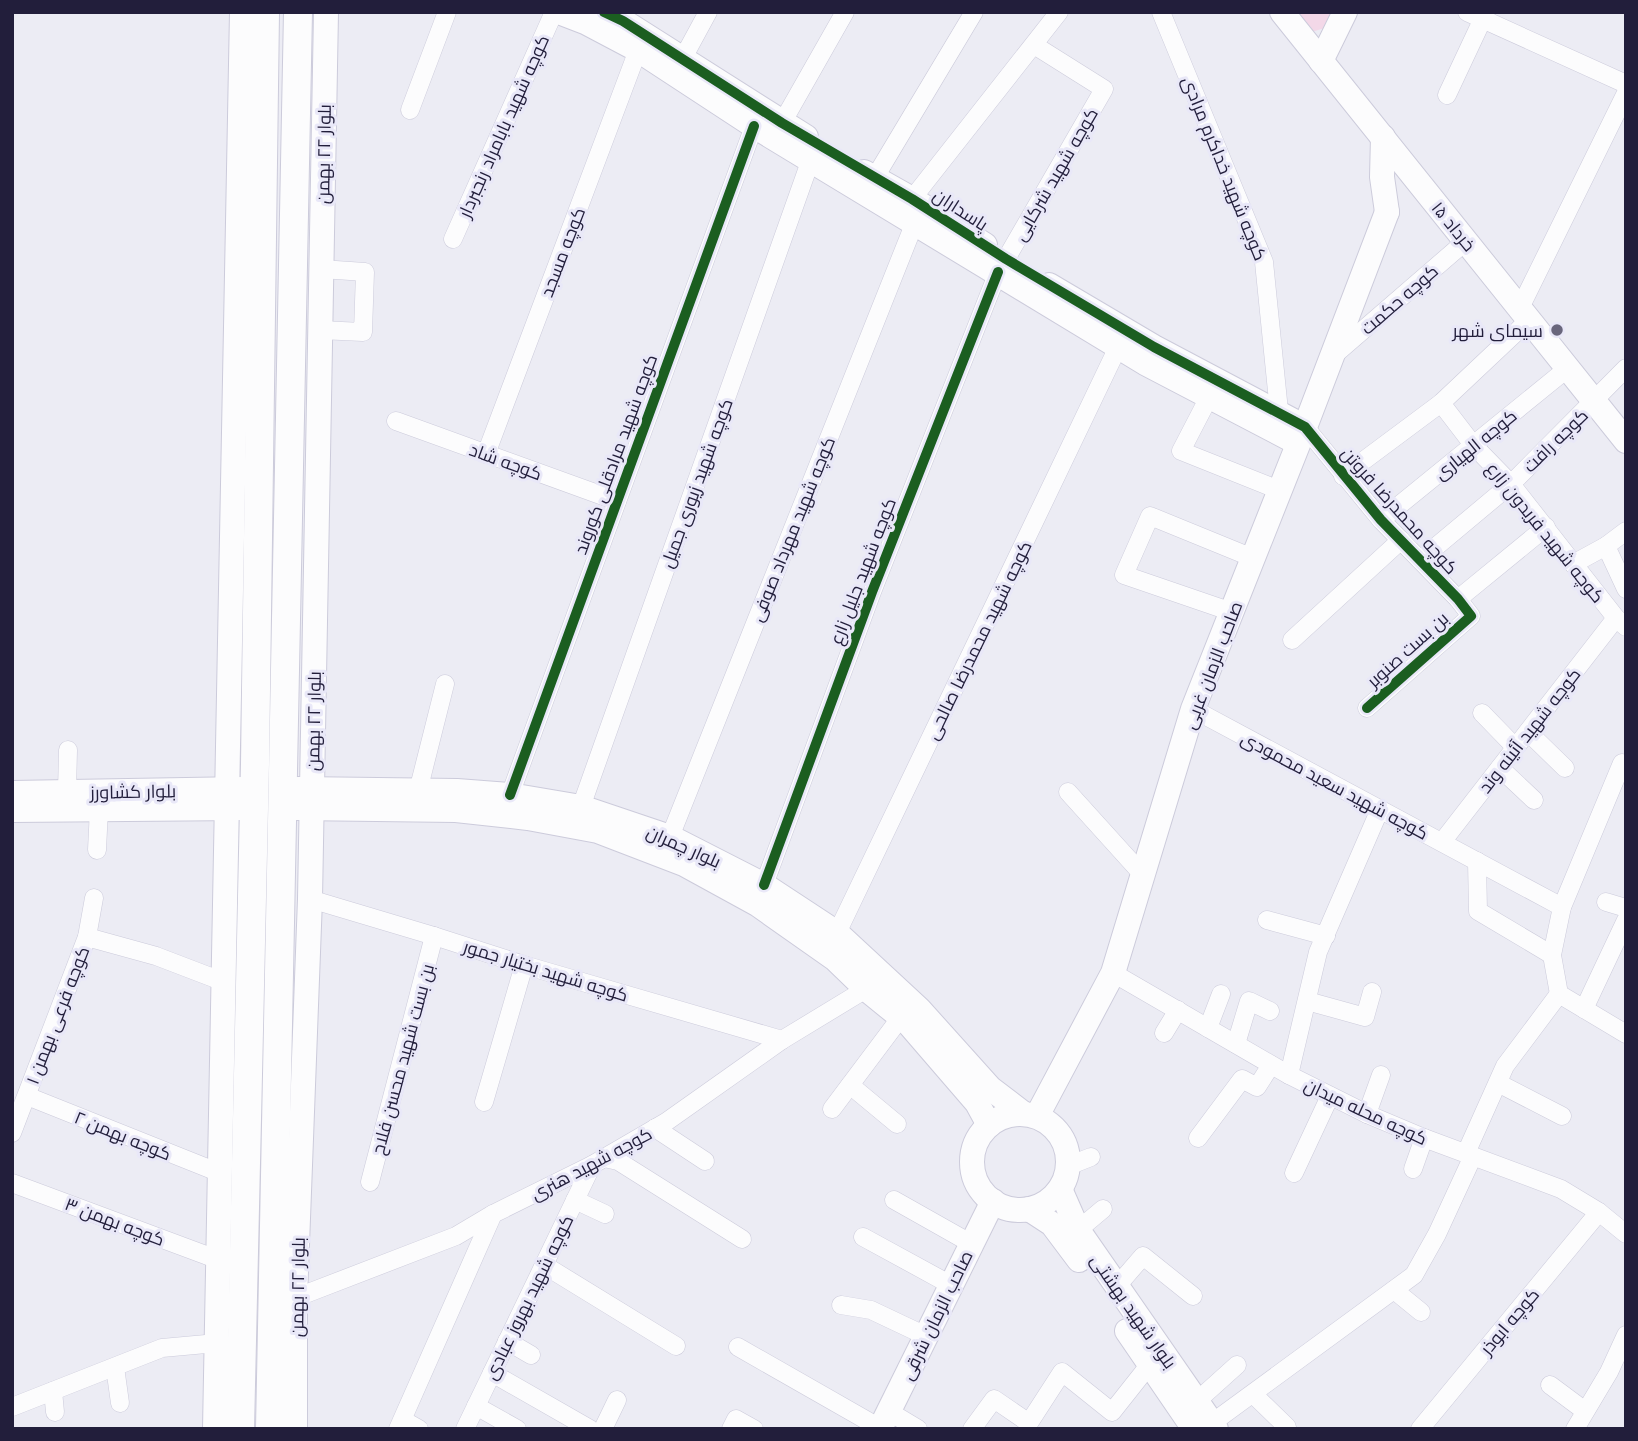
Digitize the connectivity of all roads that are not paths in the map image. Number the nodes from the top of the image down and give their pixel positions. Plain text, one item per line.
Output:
1 (242, 12) edge
2 (265, 12) edge
3 (298, 12) edge
4 (326, 12) edge
5 (447, 12) edge
6 (557, 12) edge
7 (604, 12) edge
8 (708, 12) edge
9 (845, 12) edge
10 (974, 12) edge
11 (1059, 12) edge
12 (1161, 12) edge
13 (1282, 12) edge
14 (1345, 12) edge
15 (1479, 14) edge
16 (1034, 45) junction
17 (638, 50) junction
18 (683, 58) junction
19 (1321, 61) junction
20 (1626, 84) edge
21 (1626, 93) edge
22 (1447, 95) dead end
23 (410, 110) dead end
24 (782, 122) junction
25 (754, 126) junction
26 (1383, 137) junction
27 (811, 159) junction
28 (874, 179) junction
29 (1428, 193) junction
30 (914, 211) junction
31 (1387, 212) junction
32 (453, 239) dead end
33 (1466, 241) junction
34 (1002, 265) junction
35 (321, 269) junction
36 (1524, 314) junction
37 (320, 330) junction
38 (1118, 347) junction
39 (1333, 356) junction
40 (1568, 368) junction
41 (1626, 368) edge
42 (1209, 397) junction
43 (1594, 401) junction
44 (1441, 402) junction
45 (1279, 411) junction
46 (396, 421) dead end
47 (1301, 435) junction
48 (1626, 440) edge
49 (1474, 446) junction
50 (486, 454) junction
51 (1343, 476) junction
52 (1511, 484) junction
53 (1279, 490) junction
54 (617, 501) junction
55 (1381, 520) junction
56 (1546, 527) junction
57 (1626, 531) edge
58 (1401, 540) junction
59 (1606, 546) junction
60 (1253, 558) junction
61 (1420, 560) junction
62 (1573, 564) junction
63 (1626, 589) edge
64 (1458, 599) junction
65 (1231, 612) junction
66 (1471, 616) joint
67 (1621, 622) edge
68 (1293, 640) dead end
69 (445, 684) dead end
70 (1367, 708) dead end
71 (1193, 709) junction
72 (1482, 713) dead end
73 (1528, 732) junction
74 (1515, 747) junction
75 (68, 750) dead end
76 (1622, 763) dead end
77 (1500, 768) junction
78 (1565, 768) dead end
79 (418, 791) junction
80 (66, 792) junction
81 (1068, 792) dead end
82 (12, 793) edge
83 (510, 795) junction
84 (241, 799) junction
85 (284, 799) junction
86 (312, 799) junction
87 (1534, 800) dead end
88 (581, 807) junction
89 (99, 809) junction
90 (1380, 809) junction
91 (12, 810) edge
92 (670, 837) junction
93 (1442, 842) junction
94 (97, 850) dead end
95 (1477, 861) junction
96 (1143, 875) junction
97 (764, 885) junction
98 (94, 898) dead end
99 (310, 899) junction
100 (1606, 902) dead end
101 (1562, 907) junction
102 (1626, 908) edge
103 (1268, 920) dead end
104 (1626, 920) edge
105 (837, 933) junction
106 (88, 936) junction
107 (434, 936) junction
108 (1326, 936) junction
109 (1552, 955) junction
110 (524, 965) junction
111 (1113, 972) junction
112 (224, 982) junction
113 (866, 989) junction
114 (1372, 992) dead end
115 (1221, 994) dead end
116 (1559, 994) junction
117 (1307, 1001) junction
118 (1584, 1009) junction
119 (1178, 1010) junction
120 (1270, 1011) dead end
121 (901, 1017) junction
122 (1208, 1028) junction
123 (1625, 1032) edge
124 (1164, 1033) dead end
125 (782, 1040) junction
126 (1236, 1044) junction
127 (1271, 1065) junction
128 (1289, 1075) junction
129 (1381, 1075) dead end
130 (1498, 1083) junction
131 (850, 1085) junction
132 (27, 1096) junction
133 (1330, 1096) junction
134 (484, 1102) dead end
135 (832, 1109) dead end
136 (1367, 1114) junction
137 (1030, 1115) junction
138 (1562, 1116) dead end
139 (897, 1124) dead end
140 (989, 1125) junction
141 (655, 1128) junction
142 (12, 1133) edge
143 (1198, 1138) dead end
144 (1424, 1138) junction
145 (1470, 1154) junction
146 (598, 1161) junction
147 (705, 1161) dead end
148 (1413, 1169) dead end
149 (220, 1173) junction
150 (1294, 1173) dead end
151 (370, 1182) dead end
152 (12, 1183) edge
153 (1060, 1189) junction
154 (575, 1200) junction
155 (894, 1200) dead end
156 (993, 1201) junction
157 (1029, 1209) junction
158 (1103, 1209) dead end
159 (1598, 1212) junction
160 (493, 1214) junction
161 (605, 1214) dead end
162 (1078, 1230) junction
163 (1626, 1234) edge
164 (863, 1237) dead end
165 (742, 1239) dead end
166 (972, 1244) junction
167 (219, 1260) junction
168 (544, 1265) junction
169 (951, 1285) junction
170 (1117, 1286) junction
171 (1394, 1290) junction
172 (1193, 1296) dead end
173 (295, 1298) junction
174 (841, 1305) dead end
175 (1422, 1312) dead end
176 (1626, 1335) edge
177 (926, 1336) junction
178 (507, 1341) junction
179 (1625, 1341) edge
180 (217, 1343) junction
181 (676, 1346) dead end
182 (738, 1347) dead end
183 (531, 1356) dead end
184 (1150, 1364) junction
185 (1237, 1365) dead end
186 (115, 1367) junction
187 (492, 1373) junction
188 (1550, 1385) dead end
189 (53, 1391) junction
190 (1252, 1394) junction
191 (617, 1400) dead end
192 (1196, 1401) junction
193 (120, 1403) dead end
194 (476, 1406) junction
195 (12, 1407) edge
196 (1585, 1411) junction
197 (55, 1412) dead end
198 (883, 1423) edge
199 (400, 1424) edge
200 (1207, 1427) edge
201 (1287, 1427) dead end
202 (215, 1429) edge
203 (240, 1429) edge
204 (271, 1429) edge
205 (295, 1429) edge
206 (419, 1429) edge
207 (465, 1429) edge
208 (517, 1429) edge
209 (590, 1429) edge
210 (603, 1429) edge
211 (731, 1429) edge
212 (754, 1429) edge
213 (919, 1429) edge
214 (972, 1429) edge
215 (1420, 1429) edge
216 (1575, 1429) edge

1 - 84 main road
2 - 84 main road
3 - 85 main road, بلوار ۲۲ بهمن
4 - 35 main road, بلوار ۲۲ بهمن
5 - 23 street
6 - 17 main road, پاسداران
6 - 32 street, کوچه شهید بابامراد رنجبردار
7 - 18 main road, پاسداران
8 - 18 street
9 - 24 street
10 - 28 street
11 - 16 street, کوچه شهید مهرداد صوفی
12 - 45 street, کوچه شهید خداکرم مرادی
13 - 19 main road, ۱۵ خرداد
14 - 19 main road
15 - 20 street
15 - 22 street
16 - 30 street, کوچه شهید مهرداد صوفی
16 - 34 street, کوچه شهید شرکایی
17 - 25 main road, پاسداران
17 - 50 street, کوچه مسجد
18 - 24 main road, پاسداران
19 - 26 main road, ۱۵ خرداد
21 - 36 street
24 - 28 main road, پاسداران
25 - 27 main road, پاسداران
25 - 54 street, کوچه شهید مرادقلی کوروند
26 - 29 main road, ۱۵ خرداد
26 - 31 main road
27 - 30 main road, پاسداران
27 - 88 street, کوچه شهید زیوری جمیل
28 - 30 main road, پاسداران
29 - 31 main road
29 - 33 main road, ۱۵ خرداد
30 - 34 main road, پاسداران
30 - 92 street, کوچه شهید مهرداد صوفی
31 - 39 main road, صاحب الزمان غربی
33 - 36 main road, ۱۵ خرداد
33 - 39 street, کوچه حکمت
34 - 38 main road, پاسداران
34 - 45 main road, پاسداران
34 - 97 street, کوچه شهید جلیل زارع
35 - 37 main road, بلوار ۲۲ بهمن
35 - 37 street
36 - 40 main road, ۱۵ خرداد
36 - 44 street
37 - 86 main road, بلوار ۲۲ بهمن
38 - 42 main road, پاسداران
38 - 105 street, کوچه شهید محمدرضا صالحی
39 - 47 main road, صاحب الزمان غربی
40 - 43 main road, ۱۵ خرداد
40 - 49 street, کوچه الهیاری
41 - 43 street, کوچه رافت
42 - 47 main road, پاسداران
42 - 53 street
43 - 48 main road, ۱۵ خرداد
43 - 52 street, کوچه رافت
44 - 49 street, کوچه شهید فریدون زارع
44 - 51 street
45 - 47 main road, پاسداران
46 - 50 street, کوچه شاد
47 - 51 street, کوچه محمدرضا فروتن
47 - 53 main road, صاحب الزمان غربی
49 - 52 street, کوچه شهید فریدون زارع
49 - 55 street, کوچه الهیاری
50 - 54 street, کوچه شاد
51 - 55 street, کوچه محمدرضا فروتن
52 - 56 street, کوچه شهید فریدون زارع
52 - 61 street, کوچه رافت
53 - 60 main road, صاحب الزمان غربی
54 - 83 street, کوچه شهید مرادقلی کوروند
55 - 58 street, کوچه محمدرضا فروتن
56 - 62 street, کوچه شهید فریدون زارع
56 - 64 street, کوچه محمدرضا فروتن
57 - 59 street
58 - 61 street, کوچه محمدرضا فروتن
58 - 68 street
59 - 62 street
59 - 63 street, کوچه شهید فریدون زارع
60 - 65 main road, صاحب الزمان غربی
60 - 65 street
61 - 64 street, کوچه محمدرضا فروتن
62 - 67 street, کوچه شهید فریدون زارع
64 - 66 street, کوچه محمدرضا فروتن
65 - 71 main road, صاحب الزمان غربی
66 - 70 street, بن بست صنوبر
67 - 73 street, کوچه شهید آئینه وند
69 - 79 street
71 - 90 street, کوچه شهید سعید محمودی
71 - 96 main road, صاحب الزمان غربی
72 - 74 street
73 - 74 street, کوچه شهید آئینه وند
73 - 78 street
74 - 77 street, کوچه شهید آئینه وند
75 - 80 street
76 - 101 street
77 - 87 street
77 - 93 street, کوچه شهید آئینه وند
79 - 83 main road, بلوار چمران
79 - 86 main road, بلوار چمران
80 - 82 main road, بلوار کشاورز
80 - 84 main road, بلوار کشاورز
81 - 96 street
83 - 88 main road, بلوار چمران
84 - 85 main road, بلوار چمران
84 - 89 main road, بلوار کشاورز
84 - 112 main road
84 - 203 main road
85 - 86 main road, بلوار چمران
85 - 204 main road, بلوار ۲۲ بهمن
86 - 99 main road, بلوار ۲۲ بهمن
86 - 113 main road, بلوار چمران
88 - 92 main road, بلوار چمران
89 - 91 main road, بلوار کشاورز
89 - 94 street
90 - 93 street, کوچه شهید سعید محمودی
90 - 108 street
92 - 97 main road, بلوار چمران
93 - 95 street, کوچه شهید سعید محمودی
95 - 101 street, کوچه شهید سعید محمودی
95 - 109 street
96 - 111 main road, صاحب الزمان غربی
97 - 105 main road, بلوار چمران
98 - 106 street, کوچه فرعی بهمن ۱
99 - 107 street, کوچه شهید بختیار جمور
99 - 173 main road, بلوار ۲۲ بهمن
100 - 102 street
101 - 109 street
103 - 108 street
104 - 118 street
105 - 137 main road, بلوار چمران
106 - 112 street
106 - 132 street, کوچه فرعی بهمن ۱
107 - 110 street, کوچه شهید بختیار جمور
107 - 151 street, بن بست شهید محسن فلاح
108 - 117 street
109 - 116 street
110 - 125 street, کوچه شهید بختیار جمور
110 - 134 street
111 - 119 street, کوچه محله میدان
111 - 137 main road, صاحب الزمان غربی
112 - 149 main road
113 - 121 main road, بلوار چمران
113 - 125 street, کوچه شهید هنری
114 - 117 street
115 - 122 street
116 - 118 street
116 - 130 street
117 - 128 street
118 - 123 street
119 - 122 street, کوچه محله میدان
119 - 124 street
120 - 126 street
121 - 131 street
121 - 140 main road, بلوار چمران
122 - 126 street, کوچه محله میدان
125 - 141 street, کوچه شهید هنری
126 - 127 street, کوچه محله میدان
127 - 128 street, کوچه محله میدان
127 - 143 street
128 - 133 street, کوچه محله میدان
129 - 136 street
130 - 138 street
130 - 145 street
131 - 135 street
131 - 139 street
132 - 142 street, کوچه فرعی بهمن ۱
132 - 149 street, کوچه بهمن ۲
133 - 136 street, کوچه محله میدان
133 - 150 street
136 - 144 street, کوچه محله میدان
137 - 140 main road
137 - 153 main road
140 - 156 main road
141 - 146 street, کوچه شهید هنری
141 - 147 street
144 - 145 street, کوچه محله میدان
144 - 148 street
145 - 159 street, کوچه محله میدان
145 - 171 street
146 - 154 street, کوچه شهید بهروز عبادی
146 - 160 street, کوچه شهید هنری
146 - 165 street
149 - 167 main road
152 - 167 street, کوچه بهمن ۳
153 - 157 main road
153 - 162 main road, بلوار شهید بهشتی
154 - 161 street
154 - 168 street, کوچه شهید بهروز عبادی
155 - 166 street
156 - 157 main road
156 - 166 main road, صاحب الزمان شرقی
157 - 184 main road, بلوار شهید بهشتی
158 - 162 street
159 - 163 street, کوچه محله میدان
159 - 215 street, کوچه ابوذر
160 - 173 street, کوچه شهید هنری
160 - 199 street
162 - 170 main road, بلوار شهید بهشتی
164 - 169 street
166 - 169 main road, صاحب الزمان شرقی
167 - 180 main road
168 - 178 street, کوچه شهید بهروز عبادی
168 - 181 street
169 - 177 main road, صاحب الزمان شرقی
170 - 172 street
170 - 192 main road, بلوار شهید بهشتی
171 - 175 street
171 - 190 street
173 - 205 main road, بلوار ۲۲ بهمن
174 - 177 street
176 - 179 street
177 - 198 main road, صاحب الزمان شرقی
178 - 183 street
178 - 187 street, کوچه شهید بهروز عبادی
179 - 196 street
180 - 186 street
180 - 202 main road
182 - 198 street
184 - 200 main road, بلوار شهید بهشتی
184 - 214 street
185 - 192 street
186 - 189 street
186 - 193 street
187 - 194 street, کوچه شهید بهروز عبادی
187 - 209 street
188 - 196 street
189 - 195 street
189 - 197 street
190 - 200 street
190 - 201 street
191 - 210 street
192 - 200 main road, بلوار شهید بهشتی
194 - 207 street, کوچه شهید بهروز عبادی
194 - 208 street
196 - 216 street
198 - 213 street
199 - 206 street
211 - 212 street

